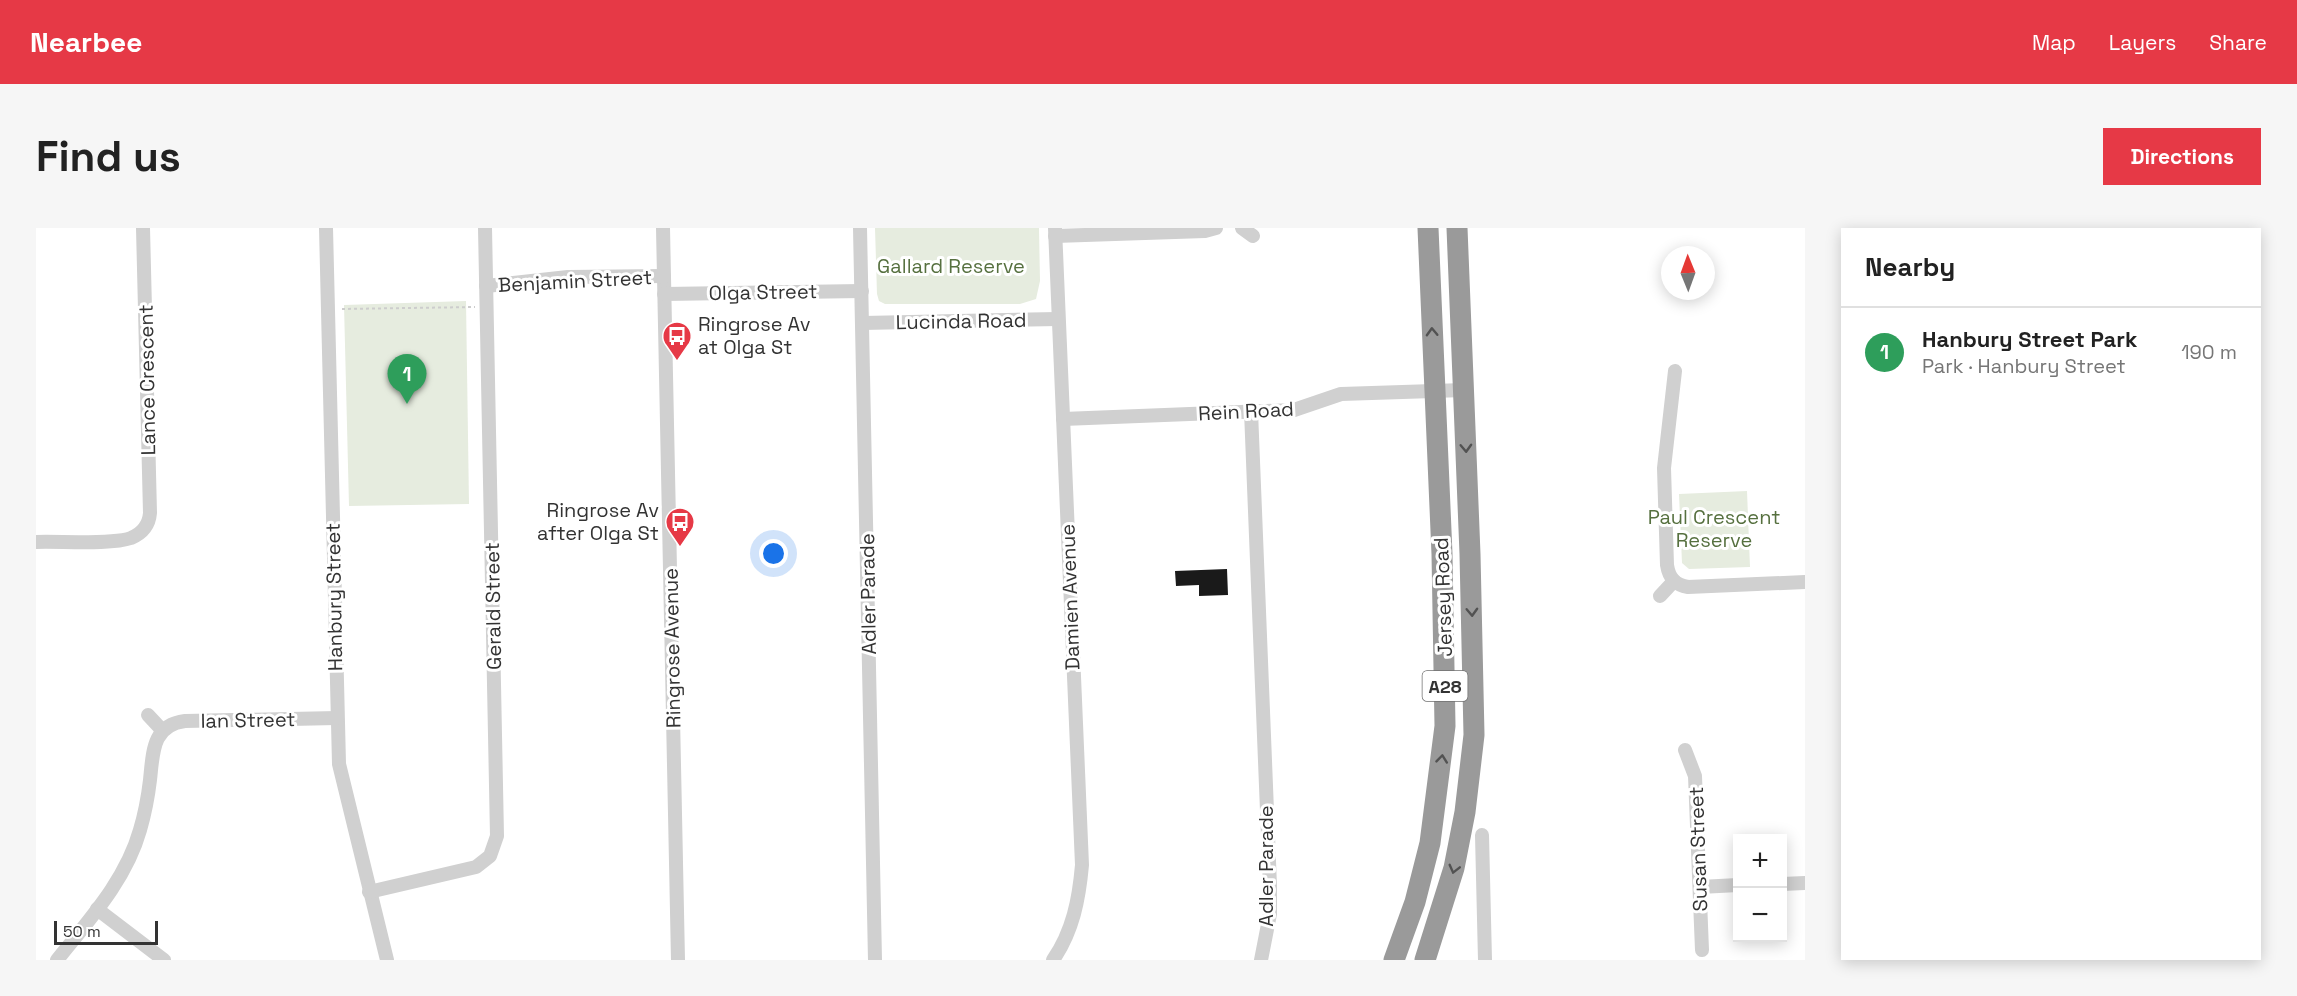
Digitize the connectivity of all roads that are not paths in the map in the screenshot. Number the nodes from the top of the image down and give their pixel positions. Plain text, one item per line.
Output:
1 (143, 228) edge
2 (326, 228) edge
3 (485, 228) edge
4 (663, 228) edge
5 (860, 228) edge
6 (1216, 228) edge
7 (1428, 228) edge
8 (1457, 228) edge
9 (1055, 232) edge
10 (664, 276) junction
11 (486, 286) junction
12 (862, 291) junction
13 (664, 294) junction
14 (1058, 319) junction
15 (863, 323) junction
16 (1675, 370) dead end
17 (1435, 390) junction
18 (1464, 390) junction
19 (1251, 411) junction
20 (1063, 418) junction
21 (36, 542) edge
22 (1674, 581) junction
23 (1805, 582) edge
24 (1660, 596) dead end
25 (148, 715) dead end
26 (337, 718) junction
27 (162, 730) junction
28 (1685, 750) dead end
29 (1482, 835) dead end
30 (1805, 883) edge
31 (1787, 884) edge
32 (1733, 885) edge
33 (1700, 887) junction
34 (369, 892) junction
35 (98, 909) junction
36 (1702, 950) dead end
37 (57, 960) edge
38 (164, 960) edge
39 (387, 960) edge
40 (678, 960) edge
41 (875, 960) edge
42 (1053, 960) edge
43 (1261, 960) edge
44 (1394, 960) edge
45 (1425, 960) edge
46 (1485, 960) edge

1 - 21 street, Lance Crescent
2 - 26 street, Hanbury Street
3 - 11 street, Gerald Street
4 - 10 street, Ringrose Avenue
5 - 12 street, Adler Parade
6 - 9 street
17 -> 7 highway, Jersey Road / A28
8 - 18 highway, Jersey Road / A28
9 - 14 street, Damien Avenue
10 - 11 street, Benjamin Street
10 - 13 street, Ringrose Avenue
11 - 34 street, Gerald Street
12 - 13 street, Olga Street
12 - 15 street, Adler Parade
13 - 40 street, Ringrose Avenue
14 - 15 street, Lucinda Road
14 - 20 street, Damien Avenue
15 - 41 street, Adler Parade
16 - 22 street
17 - 18 street, Rein Road
17 - 19 street, Rein Road
44 -> 17 highway, Jersey Road / A28
18 -> 45 highway, Jersey Road / A28
19 - 20 street, Rein Road
19 - 43 street, Adler Parade
20 - 42 street, Damien Avenue
22 - 23 street
22 - 24 street
25 - 27 street
26 - 27 street, Ian Street
26 - 34 street, Hanbury Street
27 - 35 street
28 - 33 street, Susan Street
29 - 46 street
30 - 31 street
32 - 33 street
33 - 36 street, Susan Street
34 - 39 street, Hanbury Street
35 - 37 street
35 - 38 street

